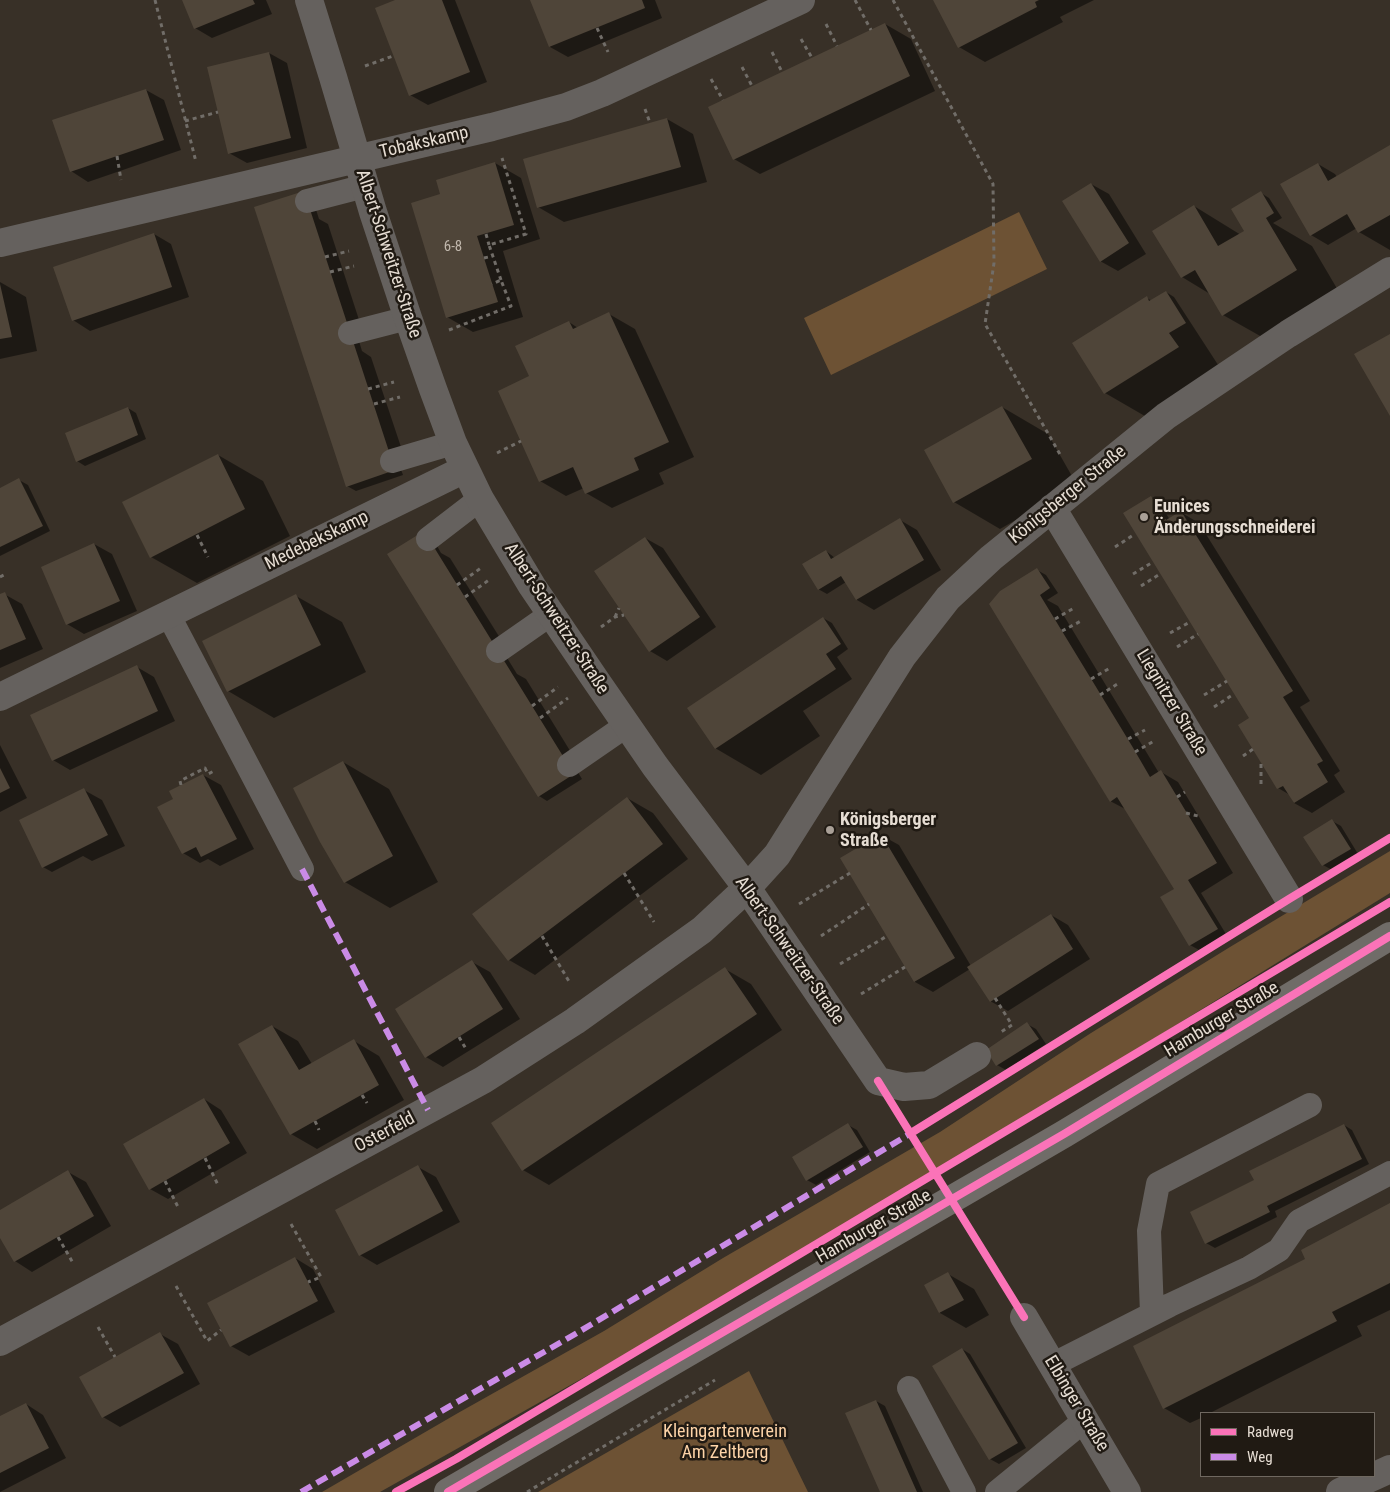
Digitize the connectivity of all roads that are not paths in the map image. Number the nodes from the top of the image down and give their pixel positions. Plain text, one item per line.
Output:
1 (309, 0) edge
2 (801, 0) edge
3 (357, 158) junction
4 (365, 186) junction
5 (306, 201) dead end
6 (0, 243) edge
7 (1390, 271) edge
8 (413, 330) junction
9 (350, 333) dead end
10 (453, 443) junction
11 (392, 461) dead end
12 (465, 468) junction
13 (480, 499) junction
14 (1052, 508) junction
15 (428, 539) dead end
16 (168, 614) junction
17 (551, 614) junction
18 (498, 652) dead end
19 (0, 697) edge
20 (627, 725) junction
21 (569, 765) dead end
22 (302, 869) dead end
23 (747, 888) junction
24 (1289, 899) dead end
25 (1390, 936) edge
26 (977, 1056) dead end
27 (1310, 1104) dead end
28 (1390, 1173) edge
29 (1152, 1314) junction
30 (1024, 1317) dead end
31 (0, 1342) edge
32 (1052, 1365) junction
33 (909, 1388) dead end
34 (1085, 1420) junction
35 (1390, 1469) edge
36 (1375, 1476) edge
37 (1373, 1477) edge
38 (448, 1492) edge
39 (964, 1492) edge
40 (997, 1492) edge
41 (1127, 1492) edge
42 (1340, 1492) edge

1 - 3 street, Albert-Schweitzer-Straße
2 - 3 street, Tobakskamp
3 - 4 street, Albert-Schweitzer-Straße
3 - 6 street, Tobakskamp
4 - 5 lane
4 - 8 street, Albert-Schweitzer-Straße
7 - 14 street, Königsberger Straße
8 - 9 lane
8 - 10 street, Albert-Schweitzer-Straße
10 - 11 lane
10 - 12 street, Albert-Schweitzer-Straße
12 - 13 street, Albert-Schweitzer-Straße
12 - 16 street, Medebekskamp
13 - 15 lane
13 - 17 street, Albert-Schweitzer-Straße
14 - 23 street, Königsberger Straße
14 - 24 street, Liegnitzer Straße
16 - 19 street, Medebekskamp
16 - 22 lane
17 - 18 lane
17 - 20 street, Albert-Schweitzer-Straße
20 - 21 lane
20 - 23 street, Albert-Schweitzer-Straße
23 - 26 street, Albert-Schweitzer-Straße
23 - 31 street, Osterfeld
25 - 38 main road, Hamburger Straße
27 - 29 lane
28 - 29 lane
29 - 32 lane
30 - 32 street, Elbinger Straße
32 - 34 street, Elbinger Straße
33 - 39 lane
34 - 40 lane
34 - 41 street, Elbinger Straße
35 - 36 street
37 - 42 street

